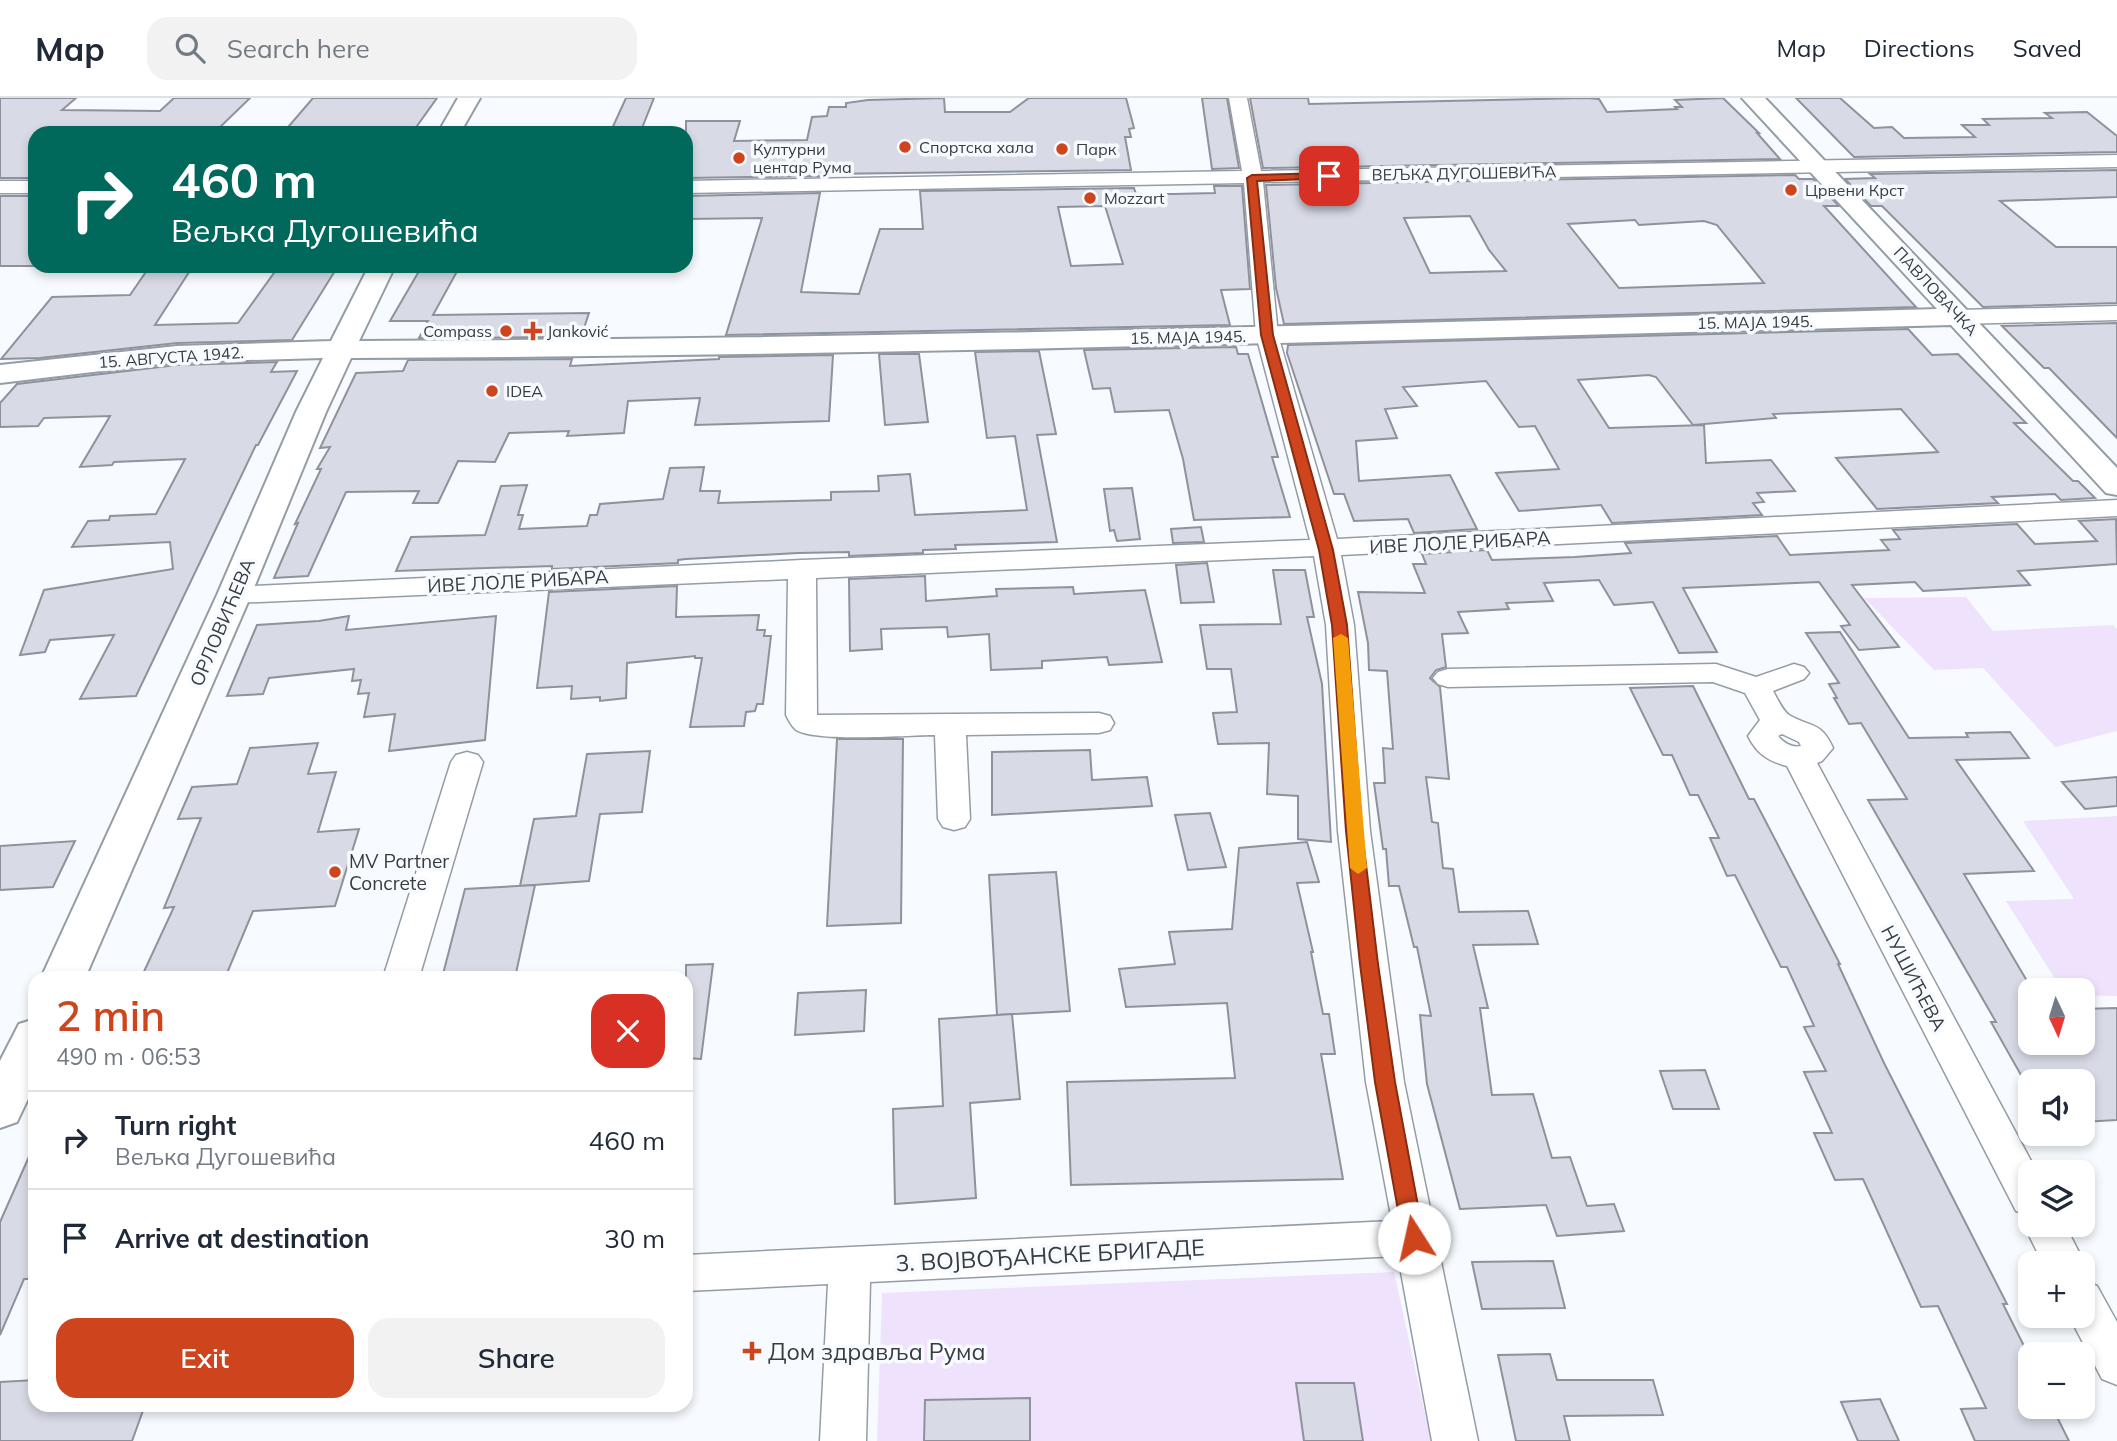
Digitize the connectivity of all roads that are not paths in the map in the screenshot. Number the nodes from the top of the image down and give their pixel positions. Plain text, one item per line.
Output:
1 (469, 98) edge
2 (1238, 98) edge
3 (1753, 98) edge
4 (453, 126) edge
5 (2117, 161) edge
6 (1817, 166) junction
7 (1252, 178) junction
8 (0, 187) edge
9 (28, 187) edge
10 (693, 187) edge
11 (379, 273) edge
12 (2117, 313) edge
13 (1959, 317) junction
14 (1267, 335) junction
15 (344, 349) junction
16 (0, 374) edge
17 (2117, 486) edge
18 (2117, 508) edge
19 (1326, 550) junction
20 (802, 568) junction
21 (234, 595) junction
22 (1794, 673) dead end
23 (1448, 678) dead end
24 (1756, 687) junction
25 (1099, 723) dead end
26 (950, 726) junction
27 (467, 762) dead end
28 (954, 818) dead end
29 (66, 971) edge
30 (403, 971) edge
31 (28, 1051) edge
32 (0, 1109) edge
33 (2018, 1176) edge
34 (1414, 1238) junction
35 (850, 1265) junction
36 (693, 1273) edge
37 (2095, 1321) edge
38 (2115, 1356) edge
39 (843, 1441) edge
40 (1455, 1441) edge

1 - 4 street
2 - 7 street
3 - 6 street, ПАВЛОВАЧКА
5 - 6 street, ВЕЉКА ДУГОШЕВИЋА
6 - 7 street, ВЕЉКА ДУГОШЕВИЋА
6 - 13 street, ПАВЛОВАЧКА
7 - 10 street, ВЕЉКА ДУГОШЕВИЋА
7 - 14 street
8 - 9 street
11 - 15 street, ОРЛОВИЋЕВА
12 - 13 street, 15. МАЈА 1945.
13 - 14 street, 15. МАЈА 1945.
13 - 17 street, ПАВЛОВАЧКА
14 - 15 street, 15. МАЈА 1945.
14 - 19 street
15 - 16 street, 15. АВГУСТА 1942.
15 - 21 street, ОРЛОВИЋЕВА
18 - 19 street, ИВЕ ЛОЛЕ РИБАРА
19 - 20 street, ИВЕ ЛОЛЕ РИБАРА
19 - 34 street
20 - 21 street, ИВЕ ЛОЛЕ РИБАРА
20 - 26 street
21 - 29 street, ОРЛОВИЋЕВА
22 - 24 street
23 - 24 street
24 - 33 street, НУШИЋЕВА
25 - 26 street
26 - 28 street
27 - 30 street
31 - 32 street
34 - 35 street, 3. ВОЈВОЂАНСКЕ БРИГАДЕ
34 - 40 street
35 - 36 street, 3. ВОЈВОЂАНСКЕ БРИГАДЕ
35 - 39 street
37 - 38 street

